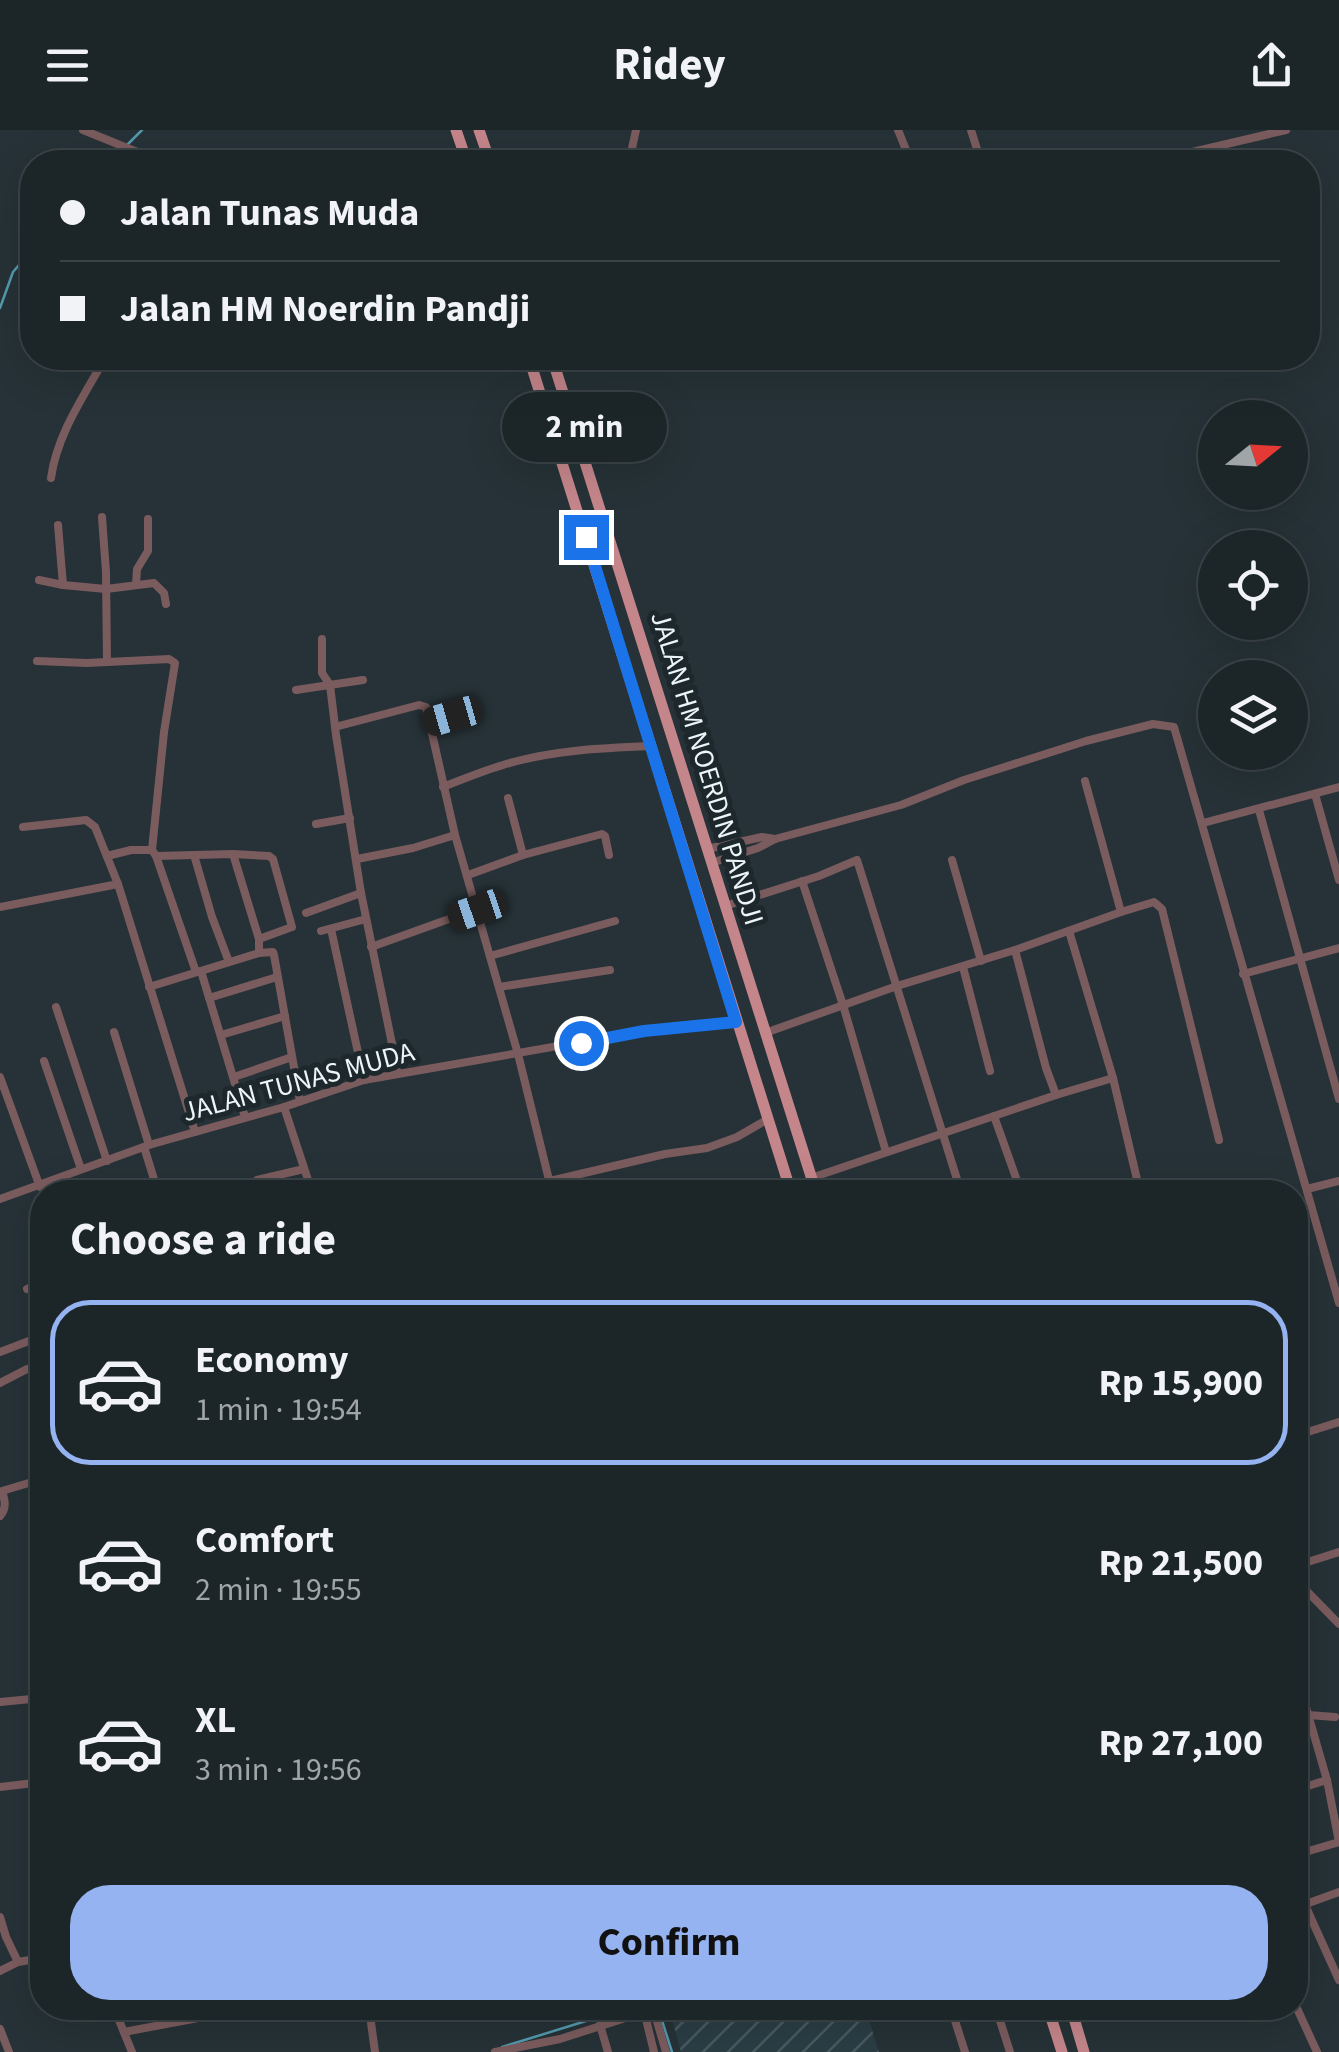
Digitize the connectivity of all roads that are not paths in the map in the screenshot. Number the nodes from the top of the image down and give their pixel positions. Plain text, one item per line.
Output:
1 (83, 130) edge
2 (1286, 130) edge
3 (132, 150) edge
4 (1201, 150) edge
5 (98, 370) edge
6 (533, 370) edge
7 (556, 370) edge
8 (51, 478) dead end
9 (102, 517) dead end
10 (148, 519) dead end
11 (58, 525) dead end
12 (39, 580) dead end
13 (136, 585) junction
14 (63, 586) junction
15 (106, 589) junction
16 (166, 604) dead end
17 (322, 639) dead end
18 (36, 661) dead end
19 (107, 662) junction
20 (363, 680) dead end
21 (330, 685) junction
22 (296, 690) dead end
23 (476, 709) dead end
24 (428, 722) junction
25 (335, 727) junction
26 (652, 746) junction
27 (1085, 782) dead end
28 (444, 787) junction
29 (1339, 787) edge
30 (1315, 794) junction
31 (508, 798) dead end
32 (1258, 810) junction
33 (350, 818) junction
34 (1203, 823) junction
35 (316, 824) dead end
36 (22, 827) dead end
37 (455, 836) junction
38 (774, 839) junction
39 (707, 849) junction
40 (154, 853) junction
41 (194, 854) junction
42 (233, 854) junction
43 (523, 855) junction
44 (609, 855) dead end
45 (107, 856) junction
46 (356, 860) junction
47 (952, 860) dead end
48 (711, 863) junction
49 (468, 876) junction
50 (1339, 880) edge
51 (802, 882) junction
52 (118, 884) junction
53 (361, 893) junction
54 (0, 906) edge
55 (725, 906) junction
56 (477, 910) junction
57 (1121, 912) junction
58 (306, 913) dead end
59 (366, 919) junction
60 (615, 921) dead end
61 (332, 929) junction
62 (1069, 931) junction
63 (321, 932) dead end
64 (260, 939) junction
65 (371, 947) junction
66 (1339, 948) edge
67 (1015, 950) junction
68 (259, 954) junction
69 (490, 956) junction
70 (1302, 958) junction
71 (982, 961) junction
72 (230, 962) junction
73 (963, 966) junction
74 (610, 970) dead end
75 (198, 971) junction
76 (1243, 974) junction
77 (277, 977) junction
78 (150, 986) junction
79 (896, 986) junction
80 (499, 987) junction
81 (209, 998) junction
82 (843, 1005) junction
83 (56, 1007) dead end
84 (285, 1016) junction
85 (736, 1022) junction
86 (114, 1032) dead end
87 (765, 1032) junction
88 (221, 1036) junction
89 (518, 1054) junction
90 (292, 1057) junction
91 (44, 1061) dead end
92 (990, 1071) dead end
93 (398, 1073) junction
94 (0, 1077) edge
95 (234, 1077) junction
96 (1113, 1078) junction
97 (364, 1080) junction
98 (1056, 1095) junction
99 (1339, 1098) edge
100 (300, 1101) junction
101 (284, 1107) junction
102 (994, 1116) junction
103 (245, 1117) junction
104 (768, 1119) junction
105 (195, 1132) junction
106 (942, 1134) junction
107 (1220, 1140) dead end
108 (147, 1146) junction
109 (886, 1152) junction
110 (107, 1161) junction
111 (81, 1169) junction
112 (304, 1169) junction
113 (812, 1178) joint
114 (38, 1180) edge
115 (57, 1180) edge
116 (155, 1180) edge
117 (258, 1180) dead end
118 (308, 1180) edge
119 (550, 1180) edge
120 (554, 1180) edge
121 (787, 1180) edge
122 (957, 1180) edge
123 (1017, 1180) edge
124 (1137, 1180) edge
125 (1304, 1180) edge
126 (1339, 1181) edge
127 (30, 1189) edge
128 (1308, 1190) edge
129 (1308, 1194) edge
130 (0, 1199) edge
131 (30, 1288) edge
132 (26, 1289) dead end
133 (1339, 1303) edge
134 (30, 1341) edge
135 (0, 1352) edge
136 (30, 1370) edge
137 (0, 1383) edge
138 (1339, 1422) edge
139 (1308, 1432) edge
140 (0, 1478) edge
141 (30, 1483) edge
142 (2, 1491) junction
143 (0, 1516) edge
144 (1339, 1552) edge
145 (1308, 1562) edge
146 (1308, 1592) edge
147 (1339, 1624) edge
148 (30, 1699) edge
149 (0, 1702) edge
150 (1308, 1714) joint
151 (1338, 1717) edge
152 (1327, 1780) junction
153 (30, 1783) edge
154 (1308, 1786) edge
155 (0, 1787) edge
156 (1339, 1842) edge
157 (1308, 1850) edge
158 (1339, 1892) edge
159 (1308, 1904) edge
160 (1308, 1912) edge
161 (0, 1917) edge
162 (30, 1960) edge
163 (18, 1962) junction
164 (0, 1971) edge
165 (1339, 1980) edge
166 (119, 2020) edge
167 (187, 2020) edge
168 (371, 2020) edge
169 (616, 2020) edge
170 (645, 2020) edge
171 (657, 2020) edge
172 (955, 2020) edge
173 (1000, 2020) edge
174 (1052, 2020) edge
175 (1075, 2020) edge
176 (1302, 2020) edge
177 (600, 2025) junction
178 (0, 2028) edge
179 (124, 2032) junction
180 (560, 2039) junction
181 (516, 2050) edge
182 (8, 2052) edge
183 (132, 2052) edge
184 (375, 2052) edge
185 (495, 2052) edge
186 (563, 2052) edge
187 (608, 2052) edge
188 (654, 2052) edge
189 (666, 2052) edge
190 (964, 2052) edge
191 (1010, 2052) edge
192 (1062, 2052) edge
193 (1084, 2052) edge
194 (1317, 2052) edge

1 - 3 street
2 - 4 street
5 - 8 street
6 - 26 main road, JALAN HM NOERDIN PANDJI
7 - 39 main road, JALAN HM NOERDIN PANDJI
9 - 15 street
10 - 13 street
11 - 14 street
12 - 14 street
13 - 15 street
13 - 16 street
14 - 15 street
15 - 19 street
17 - 21 street
18 - 19 street
19 - 40 street
20 - 21 street
21 - 22 street
21 - 25 street
23 - 24 street
24 - 25 street
24 - 28 street
25 - 33 street
26 - 28 street
26 - 85 main road, JALAN HM NOERDIN PANDJI
27 - 57 street
28 - 37 street
29 - 30 street
30 - 32 street
30 - 50 street
31 - 43 street
32 - 34 street
32 - 70 street
33 - 35 street
33 - 46 street
34 - 38 street
34 - 76 street
36 - 45 street
37 - 46 street
37 - 49 street
38 - 39 street
38 - 48 street
39 - 48 main road, JALAN HM NOERDIN PANDJI
40 - 41 street
40 - 45 street
40 - 75 street
41 - 42 street
41 - 72 street
42 - 64 street
42 - 64 street
43 - 44 street
43 - 49 street
45 - 52 street
46 - 53 street
47 - 71 street
48 - 55 main road, JALAN HM NOERDIN PANDJI
49 - 56 street
51 - 55 street
51 - 79 street
51 - 82 street
52 - 54 street
52 - 78 street
53 - 58 street
53 - 59 street
55 - 87 main road, JALAN HM NOERDIN PANDJI
56 - 65 street
56 - 69 street
57 - 62 street
57 - 107 street
59 - 61 street
59 - 65 street
60 - 69 street
61 - 63 street
61 - 97 street
62 - 67 street
62 - 96 street
64 - 68 street
65 - 93 street
66 - 70 street
67 - 71 street
67 - 98 street
68 - 72 street
68 - 77 street
69 - 80 street
70 - 76 street
70 - 99 street
71 - 73 street
72 - 75 street
73 - 79 street
73 - 92 street
74 - 80 street
75 - 78 street
75 - 81 street
76 - 125 street
77 - 81 street
77 - 84 street
78 - 105 street
79 - 82 street
79 - 106 street
80 - 89 street
81 - 88 street
82 - 87 street
82 - 109 street
83 - 110 street
84 - 88 street
84 - 90 street
85 - 89 street, JALAN TUNAS MUDA
85 - 104 main road, JALAN HM NOERDIN PANDJI
86 - 108 street
87 - 113 main road, JALAN HM NOERDIN PANDJI
88 - 95 street
89 - 93 street, JALAN TUNAS MUDA
89 - 119 street
90 - 95 street
90 - 100 street
91 - 111 street
93 - 97 street, JALAN TUNAS MUDA
94 - 114 street
95 - 103 street
96 - 98 street
96 - 124 street
97 - 100 street, JALAN TUNAS MUDA
98 - 102 street
100 - 101 street, JALAN TUNAS MUDA
101 - 103 street, JALAN TUNAS MUDA
101 - 112 street
102 - 106 street
102 - 123 street
103 - 105 street, JALAN TUNAS MUDA
104 - 120 street
104 - 121 main road, JALAN HM NOERDIN PANDJI
105 - 108 street, JALAN TUNAS MUDA
106 - 109 street
106 - 122 street
108 - 110 street, JALAN TUNAS MUDA
108 - 116 street
109 - 113 street
110 - 111 street, JALAN TUNAS MUDA
111 - 115 street, JALAN TUNAS MUDA
112 - 117 street
112 - 118 street
126 - 128 street
127 - 130 street, JALAN TUNAS MUDA
129 - 133 street
131 - 132 street
134 - 135 street
136 - 137 street
138 - 139 street
140 - 142 street
141 - 142 street
142 - 143 street
144 - 145 street
146 - 147 street
148 - 149 street
150 - 151 street
150 - 152 street
152 - 154 street
152 - 156 street
153 - 155 street
156 - 157 street
158 - 159 street
160 - 165 street
161 - 163 street
162 - 163 street
163 - 164 street
166 - 179 street
167 - 179 street
168 - 184 street
169 - 177 street
170 - 188 street
171 - 189 street
172 - 190 street
173 - 191 street
174 - 192 main road
175 - 193 main road
176 - 194 street
177 - 180 street
177 - 187 street
178 - 182 street
179 - 183 street
180 - 181 street
180 - 186 street
181 - 185 street

